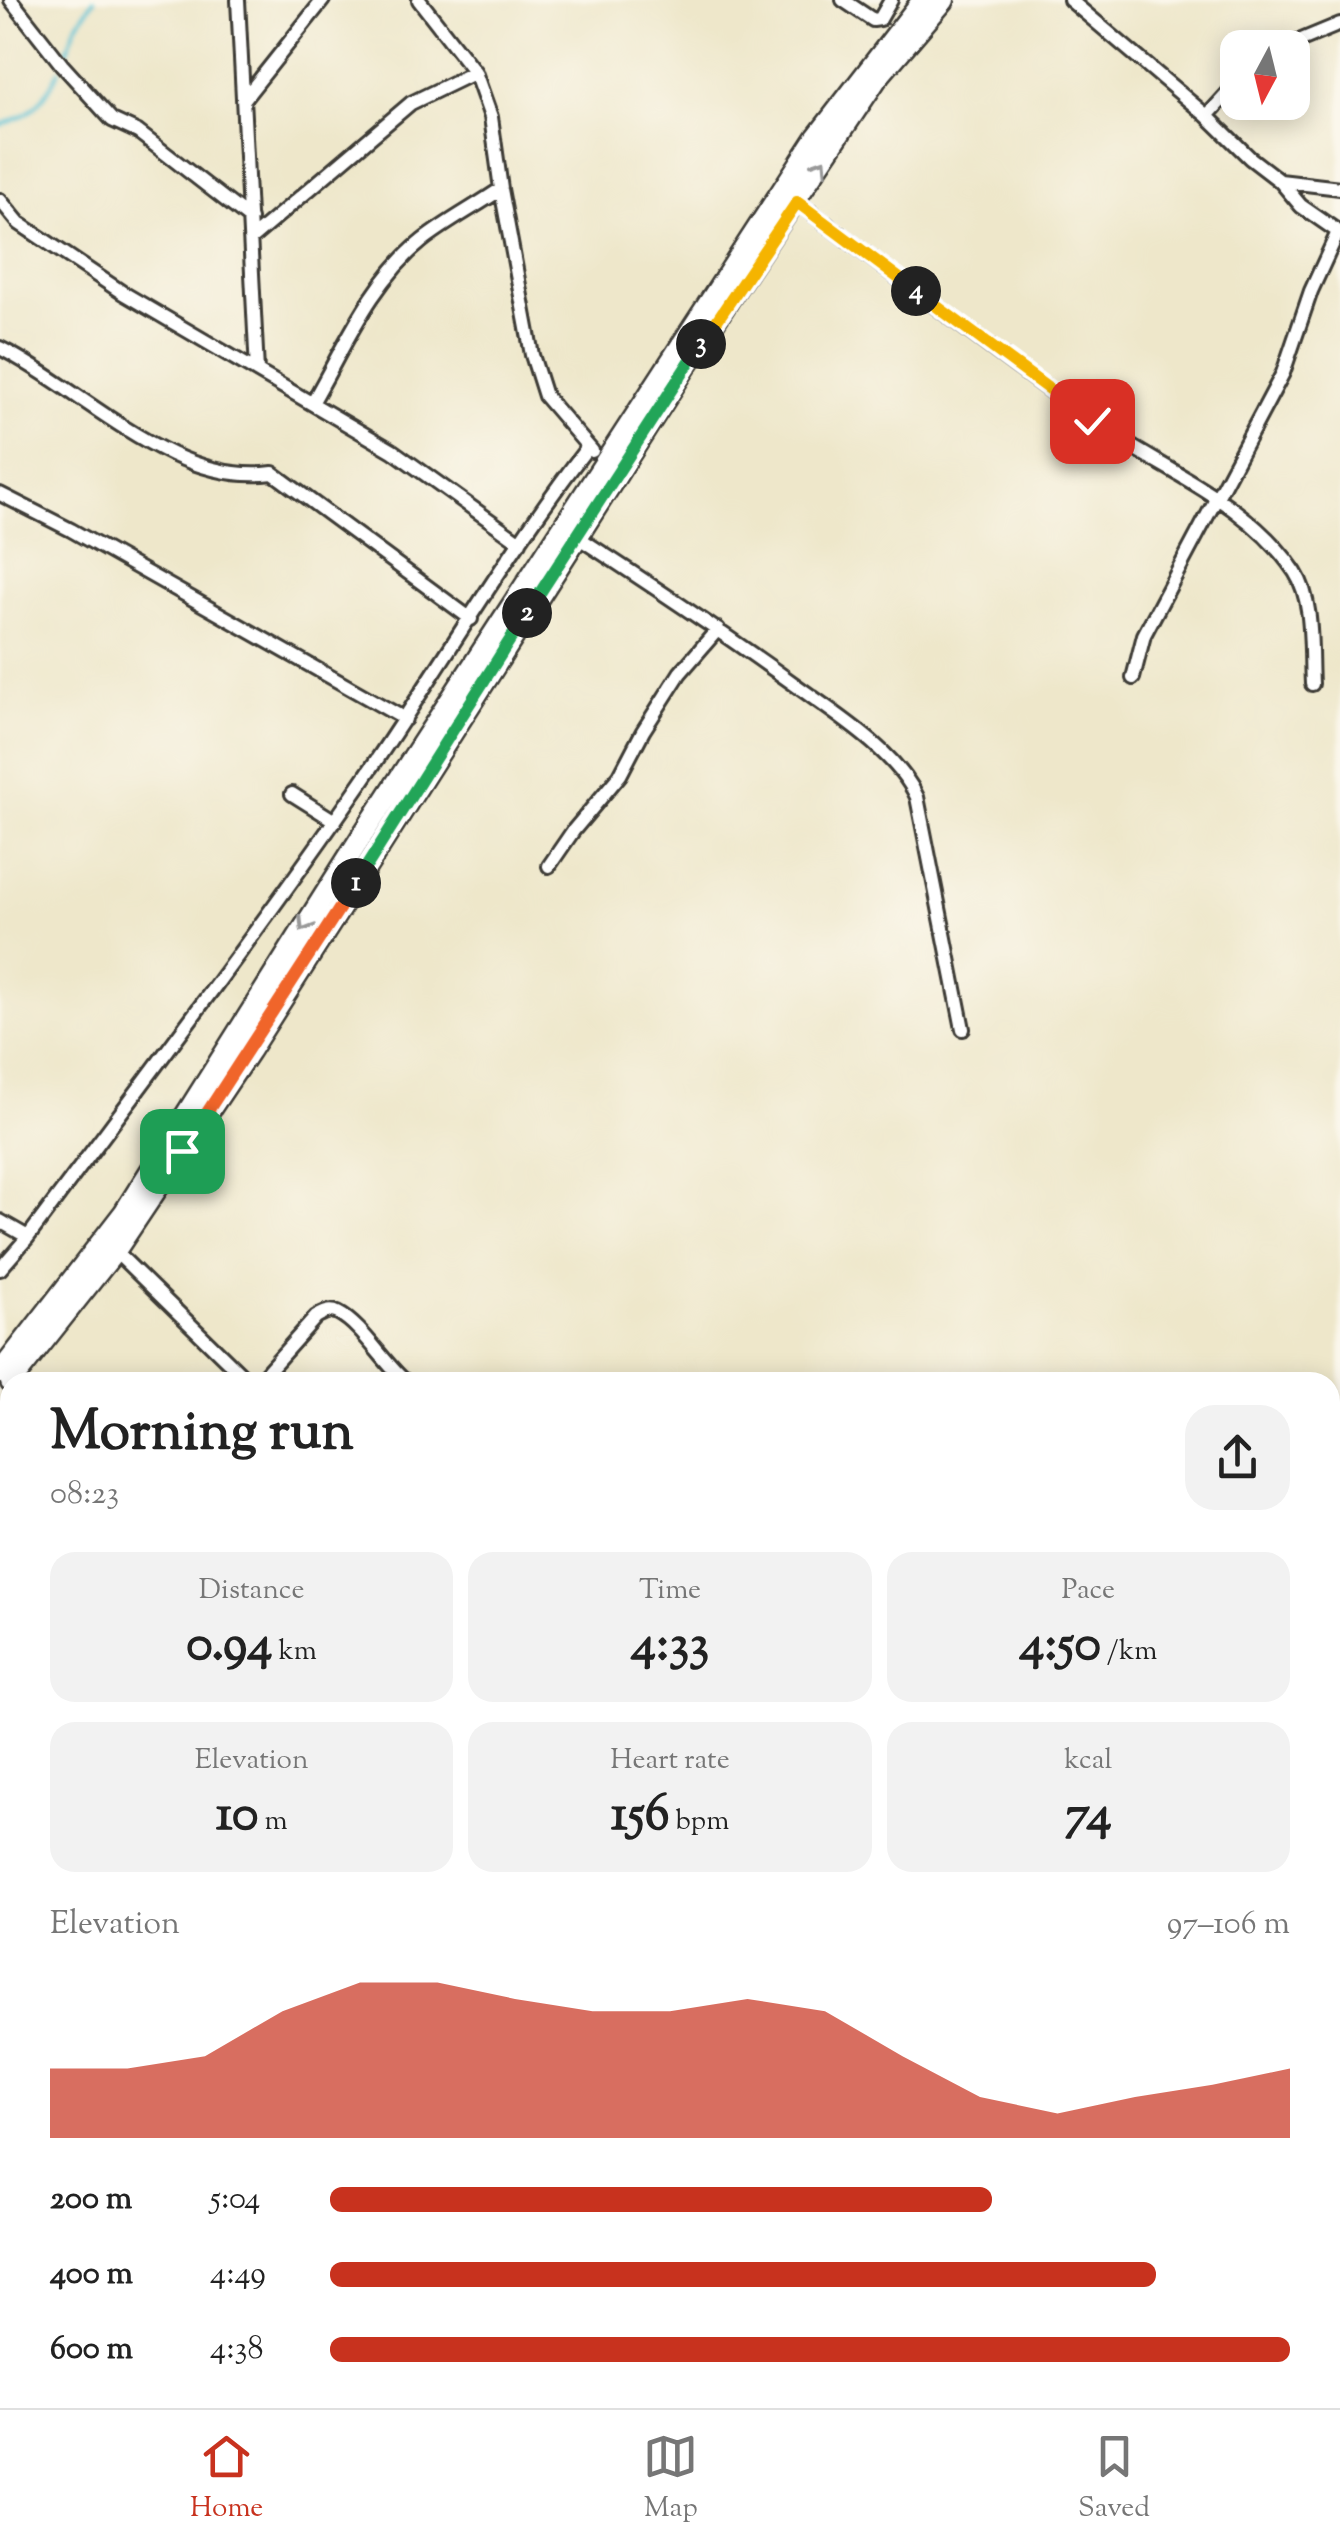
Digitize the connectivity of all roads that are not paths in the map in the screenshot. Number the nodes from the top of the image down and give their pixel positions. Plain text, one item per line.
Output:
1 (11, 0) edge
2 (238, 0) edge
3 (323, 0) edge
4 (419, 0) edge
5 (843, 0) edge
6 (944, 0) edge
7 (1070, 0) edge
8 (904, 2) edge
9 (1340, 24) edge
10 (1310, 36) edge
11 (476, 72) junction
12 (245, 98) junction
13 (1220, 102) edge
14 (1207, 116) junction
15 (1280, 181) junction
16 (1340, 188) edge
17 (501, 189) junction
18 (0, 200) edge
19 (797, 202) junction
20 (250, 218) junction
21 (1339, 233) edge
22 (251, 239) junction
23 (0, 348) edge
24 (257, 371) junction
25 (312, 403) junction
26 (587, 448) junction
27 (606, 461) junction
28 (0, 494) edge
29 (1219, 497) junction
30 (576, 536) junction
31 (520, 542) junction
32 (471, 619) junction
33 (718, 629) junction
34 (1133, 678) dead end
35 (1312, 684) dead end
36 (405, 719) junction
37 (292, 794) dead end
38 (335, 821) junction
39 (550, 866) dead end
40 (964, 1029) dead end
41 (242, 1044) junction
42 (0, 1221) edge
43 (28, 1237) junction
44 (115, 1251) junction
45 (0, 1268) edge
46 (2, 1372) edge
47 (20, 1372) edge
48 (238, 1372) edge
49 (267, 1372) edge
50 (397, 1372) edge

1 - 20 street
2 - 12 street
3 - 12 street
4 - 11 street
5 - 8 street
19 -> 6 main road
7 - 14 street
8 - 27 main road
9 - 10 street
11 - 17 street
11 - 22 street
12 - 20 street
13 - 14 street
14 - 15 street
15 - 16 street
15 - 21 street
17 - 25 street
17 - 26 street
18 - 24 street
19 - 29 street
19 - 30 main road
20 - 22 street
21 - 29 street
22 - 24 street
23 - 32 street
24 - 25 street
25 - 31 street
26 - 27 street
26 - 31 street
27 -> 41 main road
28 - 36 street
29 - 34 street
29 - 35 street
30 - 33 street
30 - 41 main road
31 - 32 street
32 - 36 street
33 - 39 street
33 - 40 street
36 - 38 street
37 - 38 street
38 - 43 street
41 - 44 main road
41 - 46 main road
42 - 43 street
43 - 45 street
44 - 47 main road
44 - 48 street
49 - 50 street

